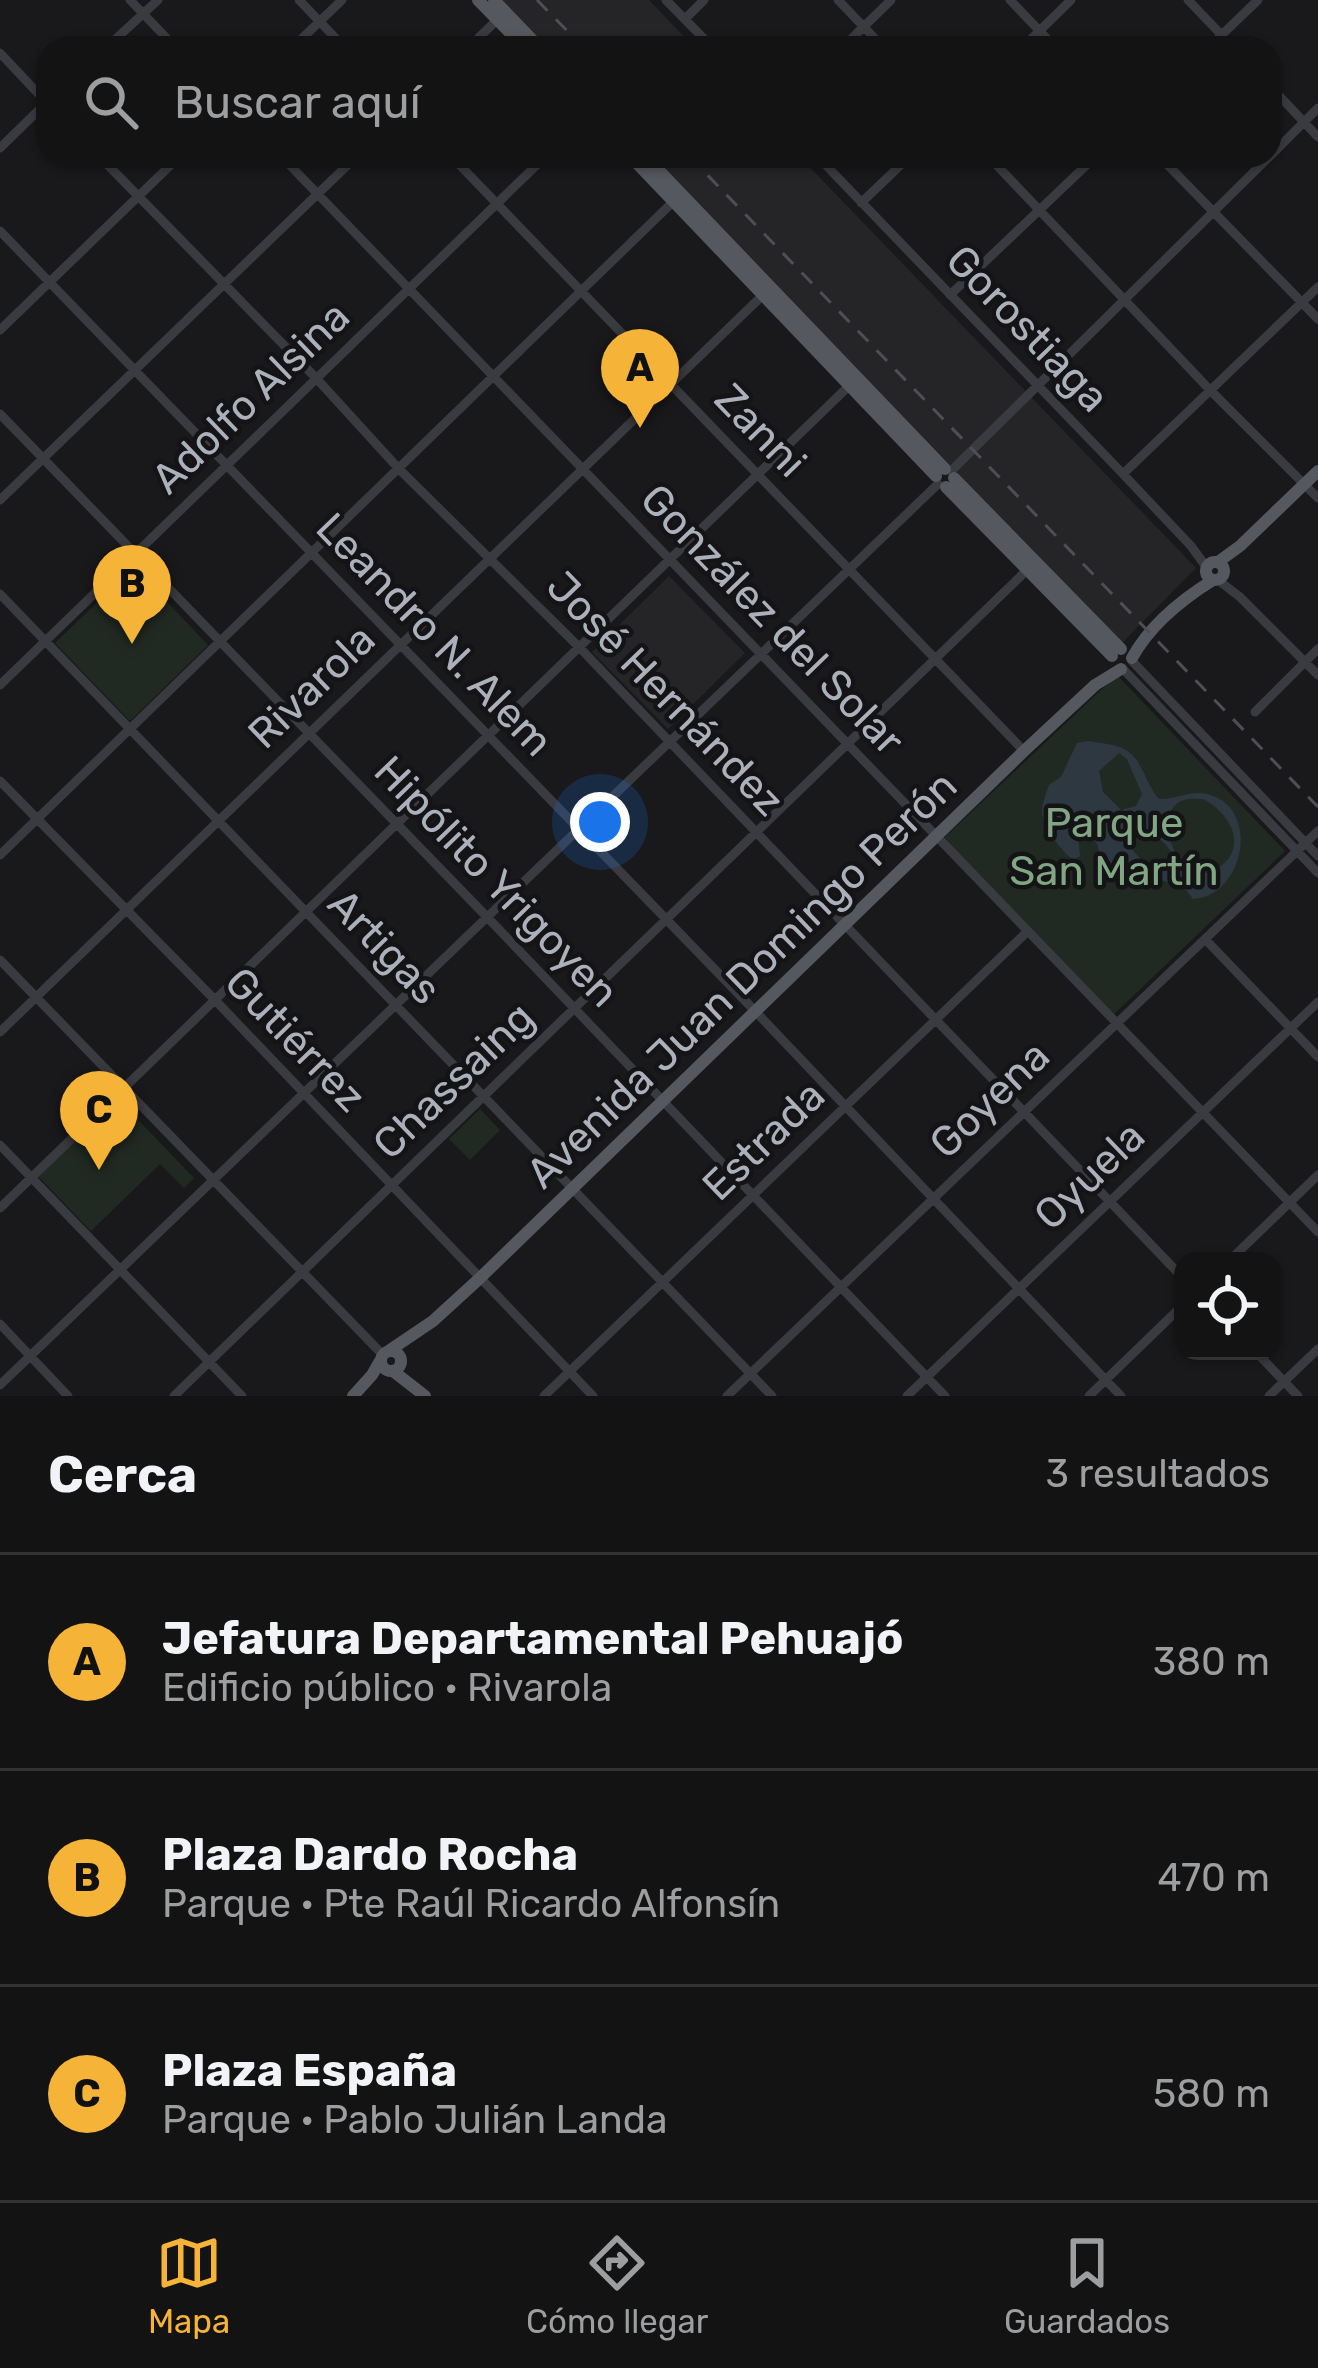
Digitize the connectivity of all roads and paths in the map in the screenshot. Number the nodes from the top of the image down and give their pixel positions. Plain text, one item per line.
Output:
1 (130, 0) edge
2 (158, 0) edge
3 (298, 0) edge
4 (342, 0) edge
5 (478, 0) edge
6 (494, 0) edge
7 (666, 0) edge
8 (704, 0) edge
9 (838, 0) edge
10 (891, 0) edge
11 (1010, 0) edge
12 (1071, 0) edge
13 (1189, 0) edge
14 (1258, 0) edge
15 (143, 14) junction
16 (501, 16) junction
17 (685, 19) junction
18 (319, 22) junction
19 (864, 27) junction
20 (1039, 31) junction
21 (1222, 35) joint
22 (119, 36) edge
23 (164, 36) edge
24 (304, 36) edge
25 (333, 36) edge
26 (480, 36) edge
27 (516, 36) edge
28 (525, 36) edge
29 (701, 36) edge
30 (855, 36) edge
31 (873, 36) edge
32 (1034, 36) edge
33 (1044, 36) edge
34 (0, 53) edge
35 (36, 90) edge
36 (1282, 99) edge
37 (1318, 108) edge
38 (36, 114) edge
39 (1304, 122) junction
40 (1318, 136) edge
41 (1282, 144) edge
42 (0, 148) edge
43 (111, 168) edge
44 (168, 168) edge
45 (292, 168) edge
46 (344, 168) edge
47 (463, 168) edge
48 (533, 168) edge
49 (643, 168) edge
50 (654, 168) edge
51 (828, 168) edge
52 (897, 168) edge
53 (999, 168) edge
54 (1084, 168) edge
55 (1171, 168) edge
56 (1258, 168) edge
57 (317, 194) junction
58 (139, 196) junction
59 (677, 198) junction
60 (497, 203) junction
61 (861, 203) junction
62 (1040, 211) junction
63 (1213, 213) junction
64 (0, 231) edge
65 (49, 283) junction
66 (223, 285) junction
67 (1318, 287) edge
68 (408, 289) junction
69 (767, 290) junction
70 (582, 293) junction
71 (950, 295) junction
72 (1126, 301) junction
73 (1302, 303) junction
74 (1318, 319) edge
75 (0, 330) edge
76 (134, 371) junction
77 (494, 377) junction
78 (316, 378) junction
79 (854, 381) junction
80 (671, 385) junction
81 (1038, 386) junction
82 (1210, 390) junction
83 (0, 414) edge
84 (43, 458) junction
85 (227, 464) junction
86 (399, 469) junction
87 (583, 470) junction
88 (1318, 471) edge
89 (758, 474) junction
90 (1123, 474) junction
91 (945, 477) junction
92 (1305, 483) junction
93 (1318, 498) edge
94 (0, 500) edge
95 (135, 554) junction
96 (311, 554) junction
97 (490, 560) junction
98 (670, 560) junction
99 (1032, 566) junction
100 (849, 569) junction
101 (1215, 571) junction
102 (0, 594) edge
103 (46, 640) junction
104 (221, 640) junction
105 (400, 646) junction
106 (579, 647) junction
107 (1318, 649) edge
108 (761, 654) junction
109 (935, 658) junction
110 (1122, 659) junction
111 (1305, 662) junction
112 (1318, 675) edge
113 (0, 685) edge
114 (1255, 712) dead end
115 (129, 730) junction
116 (310, 734) junction
117 (487, 736) junction
118 (670, 742) junction
119 (847, 744) junction
120 (1024, 751) junction
121 (0, 782) edge
122 (37, 820) junction
123 (219, 821) junction
124 (397, 824) junction
125 (578, 829) junction
126 (1318, 830) edge
127 (755, 833) junction
128 (936, 836) junction
129 (1301, 847) junction
130 (0, 855) edge
131 (1318, 856) edge
132 (1318, 873) edge
133 (126, 911) junction
134 (306, 912) junction
135 (488, 917) junction
136 (665, 920) junction
137 (845, 926) junction
138 (1028, 931) junction
139 (1205, 939) junction
140 (0, 960) edge
141 (36, 998) junction
142 (214, 1000) junction
143 (1318, 1002) edge
144 (395, 1005) junction
145 (574, 1008) junction
146 (755, 1011) junction
147 (936, 1019) junction
148 (1117, 1023) junction
149 (1290, 1028) junction
150 (0, 1032) edge
151 (1318, 1057) edge
152 (123, 1089) junction
153 (303, 1094) junction
154 (484, 1096) junction
155 (663, 1100) junction
156 (844, 1108) junction
157 (1022, 1112) junction
158 (1202, 1112) junction
159 (0, 1144) edge
160 (1318, 1175) edge
161 (32, 1177) junction
162 (213, 1181) junction
163 (392, 1185) junction
164 (572, 1188) junction
165 (752, 1196) junction
166 (932, 1199) junction
167 (1109, 1201) junction
168 (1289, 1202) junction
169 (0, 1208) edge
170 (1318, 1232) edge
171 (1237, 1252) edge
172 (1174, 1269) edge
173 (120, 1270) junction
174 (301, 1273) junction
175 (480, 1277) junction
176 (662, 1282) junction
177 (840, 1287) junction
178 (1018, 1289) junction
179 (1174, 1314) edge
180 (433, 1321) junction
181 (0, 1324) edge
182 (1318, 1349) edge
183 (384, 1355) junction
184 (30, 1356) junction
185 (1264, 1360) edge
186 (209, 1361) junction
187 (396, 1367) junction
188 (569, 1371) junction
189 (750, 1374) junction
190 (927, 1377) junction
191 (1106, 1380) junction
192 (1285, 1381) junction
193 (0, 1385) edge
194 (68, 1396) edge
195 (174, 1396) edge
196 (242, 1396) edge
197 (354, 1396) edge
198 (425, 1396) edge
199 (544, 1396) edge
200 (593, 1396) edge
201 (727, 1396) edge
202 (772, 1396) edge
203 (907, 1396) edge
204 (945, 1396) edge
205 (1088, 1396) edge
206 (1121, 1396) edge
207 (1269, 1396) edge
208 (1298, 1396) edge

1 - 15 street
2 - 15 street
3 - 18 street
4 - 18 street
5 - 16 main road
6 - 16 main road
7 - 17 street
8 - 17 street
9 - 19 street
10 - 19 street
11 - 20 street
12 - 20 street
13 - 21 street
14 - 21 street
15 - 22 street
15 - 23 street
16 - 26 street
16 - 27 main road
16 - 28 main road
17 - 29 street
18 - 24 street
18 - 25 street
19 - 30 street
19 - 31 street
20 - 32 street
20 - 33 street
34 - 35 street
36 - 39 street
37 - 39 street
38 - 42 street
39 - 40 street
39 - 41 street
43 - 58 street, José Hernández
44 - 58 street
45 - 57 street, González del Solar
46 - 57 street
47 - 60 street, Zanni
48 - 60 street, Adolfo Alsina
49 - 59 main road
50 - 59 main road
51 - 61 street, Gorostiaga
52 - 61 street
53 - 62 street
54 - 62 street
55 - 63 street
56 - 63 street
57 - 66 street
57 - 68 street, González del Solar
58 - 65 street
58 - 66 street, José Hernández
59 - 69 main road
59 - 70 street
60 - 68 street, Adolfo Alsina
60 - 70 street, Zanni
61 - 71 street, Gorostiaga
62 - 71 street
62 - 72 street
63 - 72 street
63 - 73 street
64 - 65 street, Leandro N. Alem
65 - 75 street
65 - 76 street, Leandro N. Alem
66 - 76 street
66 - 78 street, José Hernández
67 - 73 street
68 - 77 street, González del Solar
68 - 78 street, Adolfo Alsina
69 - 79 main road
69 - 80 street, Rivarola
70 - 77 street
70 - 80 street, Zanni
71 - 81 street, Gorostiaga
72 - 81 street
72 - 82 street
73 - 74 street
73 - 82 street
76 - 84 street
76 - 85 street, Leandro N. Alem
77 - 86 street
77 - 87 street, González del Solar
78 - 85 street, Adolfo Alsina
78 - 86 street, José Hernández
79 - 89 street
79 - 91 main road
80 - 87 street, Rivarola
80 - 89 street, Zanni
81 - 90 street, Gorostiaga
81 - 91 street
82 - 90 street
82 - 92 street
83 - 84 street, Hipólito Yrigoyen
84 - 94 street
84 - 95 street, Hipólito Yrigoyen
85 - 95 street, Adolfo Alsina
85 - 96 street, Leandro N. Alem
86 - 96 street
86 - 97 street, José Hernández
87 - 97 street, Rivarola
87 - 98 street, González del Solar
88 - 92 main road
89 - 98 street
89 - 100 street, Zanni
90 - 101 street, Gorostiaga
91 - 99 main road
91 - 100 street
92 - 93 street
92 - 101 main road
95 - 103 street, Adolfo Alsina
95 - 104 street, Hipólito Yrigoyen
96 - 104 street
96 - 105 street, Leandro N. Alem
97 - 105 street, Rivarola
97 - 106 street, José Hernández
98 - 106 street
98 - 108 street, González del Solar
99 - 109 street, Chassaing
99 - 110 main road
100 - 108 street
100 - 109 street, Zanni
101 - 110 main road, Avenida Juan Domingo Perón
101 - 111 street, Gorostiaga
102 - 103 street, Artigas
103 - 113 street, Adolfo Alsina
103 - 115 street, Artigas
104 - 115 street
104 - 116 street, Hipólito Yrigoyen
105 - 116 street, Rivarola
105 - 117 street, Leandro N. Alem
106 - 117 street
106 - 118 street, José Hernández
107 - 111 street
108 - 118 street
108 - 119 street, González del Solar
109 - 119 street, Chassaing
109 - 120 street, Zanni
110 - 120 main road, Avenida Juan Domingo Perón
110 - 129 street
111 - 112 street, Gorostiaga
111 - 114 street
115 - 122 street
115 - 123 street, Artigas
116 - 123 street, Rivarola
116 - 124 street, Hipólito Yrigoyen
117 - 124 street
117 - 125 street, Leandro N. Alem
118 - 125 street
118 - 127 street, José Hernández
119 - 127 street, Chassaing
119 - 128 street, González del Solar
120 - 128 main road, Avenida Juan Domingo Perón
121 - 122 street, Gutiérrez
122 - 130 street
122 - 133 street, Gutiérrez
123 - 133 street, Rivarola
123 - 134 street, Artigas
124 - 134 street
124 - 135 street, Hipólito Yrigoyen
125 - 135 street
125 - 136 street, Leandro N. Alem
126 - 129 street, Goyena
127 - 136 street, Chassaing
127 - 137 street, José Hernández
128 - 137 main road, Avenida Juan Domingo Perón
128 - 138 street, González del Solar
129 - 131 street
129 - 132 street
129 - 139 street, Goyena
133 - 141 street, Rivarola
133 - 142 street, Gutiérrez
134 - 142 street
134 - 144 street, Artigas
135 - 144 street
135 - 145 street, Hipólito Yrigoyen
136 - 145 street, Chassaing
136 - 146 street, Leandro N. Alem
137 - 146 main road, Avenida Juan Domingo Perón
137 - 147 street, José Hernández
138 - 147 street, Estrada
138 - 148 street, González del Solar
139 - 148 street, Goyena
139 - 149 street
140 - 141 street
141 - 150 street, Rivarola
141 - 152 street
142 - 152 street
142 - 153 street, Gutiérrez
143 - 149 street, Oyuela
144 - 153 street
144 - 154 street, Artigas
145 - 154 street, Chassaing
145 - 155 street, Hipólito Yrigoyen
146 - 155 main road, Avenida Juan Domingo Perón
146 - 156 street, Leandro N. Alem
147 - 156 street, Estrada
147 - 157 street, José Hernández
148 - 157 street, Goyena
148 - 158 street, González del Solar
149 - 151 street
149 - 158 street, Oyuela
152 - 161 street
152 - 162 street
153 - 162 street
153 - 163 street, Gutiérrez
154 - 163 street, Chassaing
154 - 164 street, Artigas
155 - 164 main road, Avenida Juan Domingo Perón
155 - 165 street, Hipólito Yrigoyen
156 - 165 street, Estrada
156 - 166 street, Leandro N. Alem
157 - 166 street, Goyena
157 - 167 street, José Hernández
158 - 167 street, Oyuela
158 - 168 street, González del Solar
159 - 161 street
160 - 168 street
161 - 169 street
161 - 173 street
162 - 173 street
162 - 174 street
163 - 174 street, Chassaing
163 - 175 street, Gutiérrez
164 - 175 main road, Avenida Juan Domingo Perón
164 - 176 street, Artigas
165 - 176 street, Estrada
165 - 177 street, Hipólito Yrigoyen
166 - 177 street, Goyena
166 - 178 street, Leandro N. Alem
167 - 172 street, José Hernández
167 - 178 street, Oyuela
168 - 170 street, González del Solar
168 - 171 street
173 - 184 street
173 - 186 street
174 - 183 street
174 - 186 street, Chassaing
175 - 180 main road, Avenida Juan Domingo Perón
175 - 188 street, Gutiérrez
176 - 188 street, Estrada
176 - 189 street, Artigas
177 - 189 street, Goyena
177 - 190 street, Hipólito Yrigoyen
178 - 190 street, Oyuela
178 - 191 street, Leandro N. Alem
179 - 191 street
180 - 183 main road, Avenida Juan Domingo Perón
180 - 187 main road, Avenida Juan Domingo Perón
181 - 184 street
182 - 192 street
183 - 187 main road
183 - 197 main road, Avenida Juan Domingo Perón
184 - 193 street
184 - 194 street
185 - 192 street
186 - 195 street, Chassaing
186 - 196 street
187 - 197 main road, Avenida Juan Domingo Perón
187 - 198 main road
188 - 199 street, Estrada
188 - 200 street, Gutiérrez
189 - 201 street, Goyena
189 - 202 street, Artigas
190 - 203 street, Oyuela
190 - 204 street, Hipólito Yrigoyen
191 - 205 street
191 - 206 street, Leandro N. Alem
192 - 207 street
192 - 208 street

